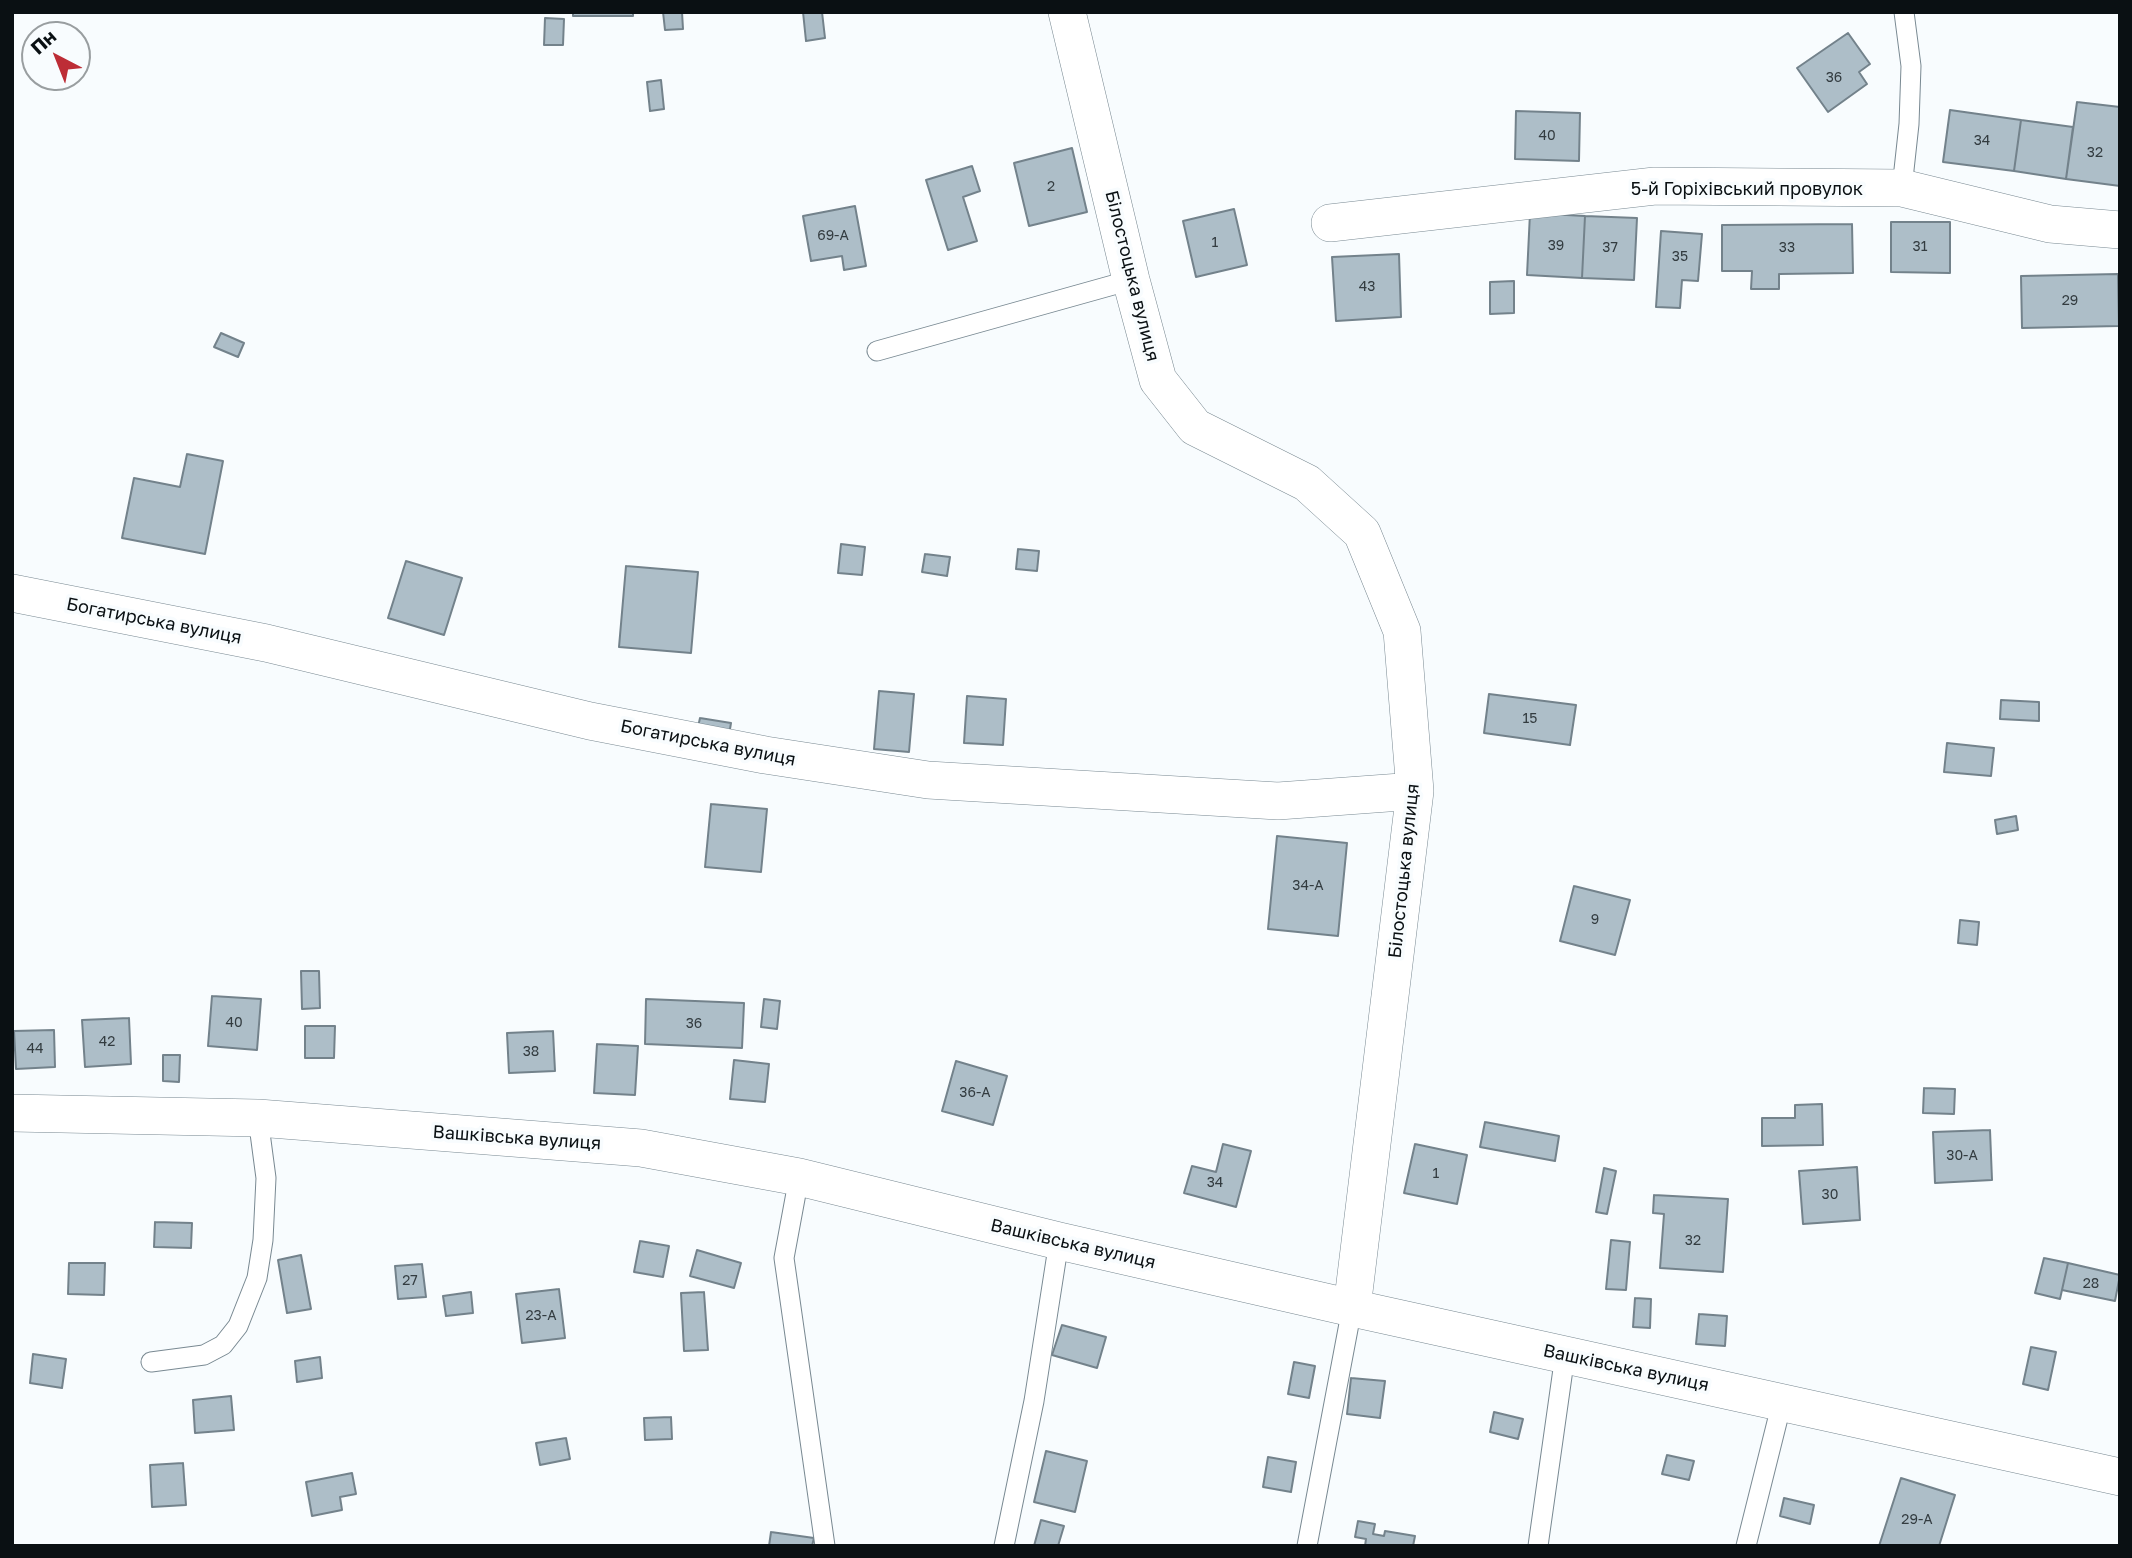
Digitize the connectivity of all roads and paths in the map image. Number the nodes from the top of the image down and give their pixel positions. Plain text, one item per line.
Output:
1 (1067, 12) edge
2 (1904, 12) edge
3 (1902, 188) junction
4 (1330, 223) dead end
5 (2120, 230) edge
6 (1131, 280) junction
7 (877, 351) dead end
8 (12, 593) edge
9 (1415, 791) junction
10 (12, 1113) edge
11 (258, 1118) junction
12 (799, 1178) junction
13 (1059, 1241) junction
14 (1352, 1308) junction
15 (1565, 1354) junction
16 (151, 1362) dead end
17 (1782, 1402) junction
18 (2120, 1477) edge
19 (825, 1546) edge
20 (1004, 1546) edge
21 (1307, 1546) edge
22 (1538, 1546) edge
23 (1746, 1546) edge

1 - 6 street, Білостоцька вулиця
2 - 3 lane
3 - 4 street, 5-й Горіхівський провулок
3 - 5 street, 5-й Горіхівський провулок
6 - 7 lane
6 - 9 street, Білостоцька вулиця
8 - 9 street, Богатирська вулиця
9 - 14 street, Білостоцька вулиця
10 - 11 street, Вашківська вулиця
11 - 12 street, Вашківська вулиця
11 - 16 lane
12 - 13 street, Вашківська вулиця
12 - 19 lane
13 - 14 street, Вашківська вулиця
13 - 20 lane
14 - 15 street, Вашківська вулиця
14 - 21 lane
15 - 17 street, Вашківська вулиця
15 - 22 lane
17 - 18 street, Вашківська вулиця
17 - 23 lane

